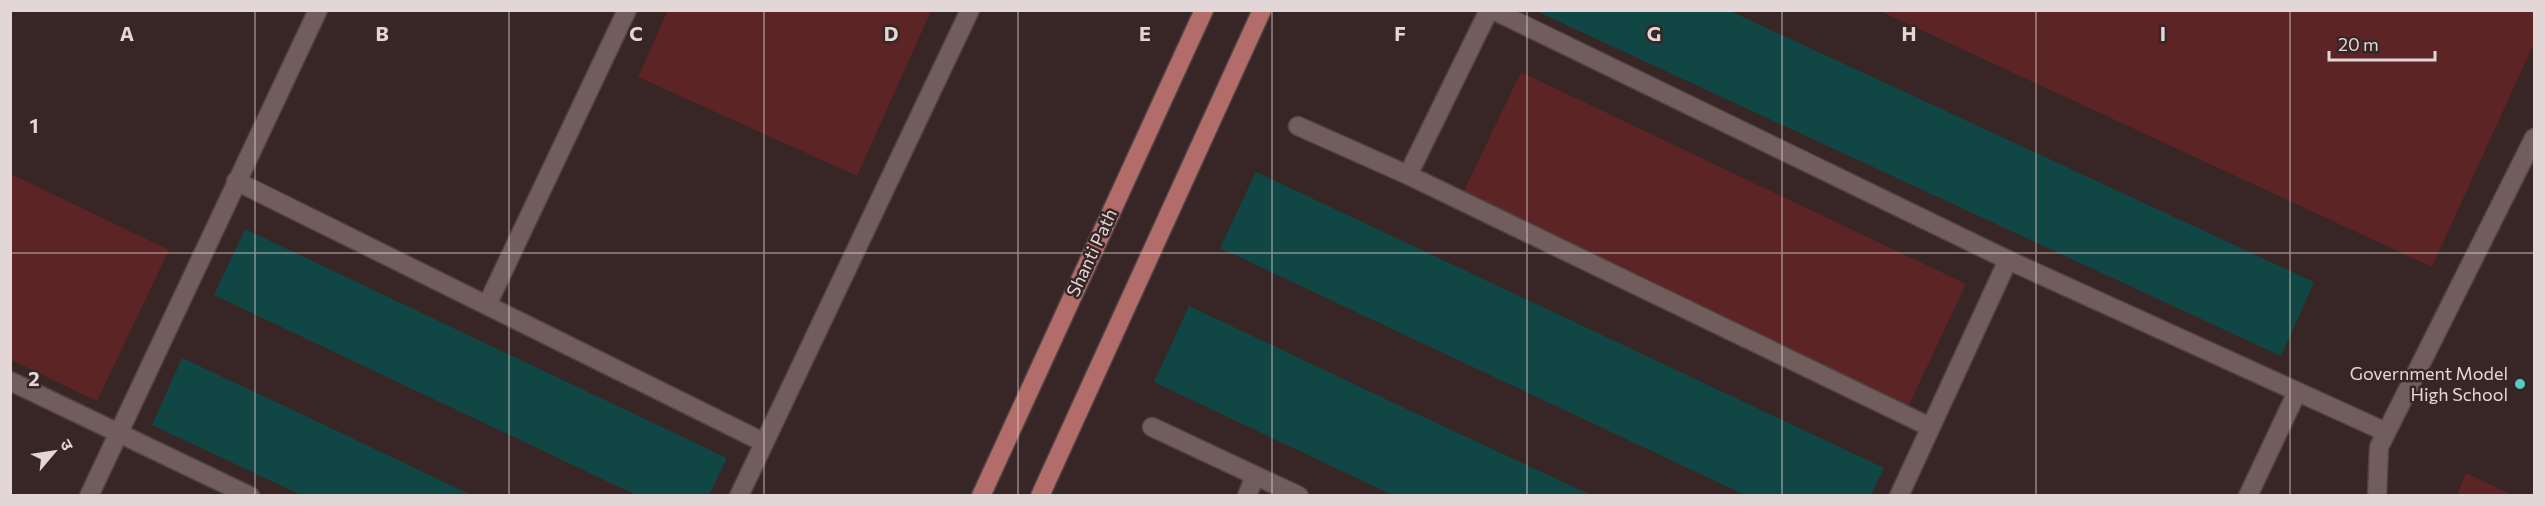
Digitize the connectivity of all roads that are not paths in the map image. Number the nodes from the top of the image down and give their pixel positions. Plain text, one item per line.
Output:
1 (318, 10) edge
2 (627, 10) edge
3 (970, 10) edge
4 (1204, 10) edge
5 (1262, 10) edge
6 (1491, 10) edge
7 (1298, 126) dead end
8 (2535, 138) edge
9 (1408, 175) junction
10 (236, 181) junction
11 (2008, 260) junction
12 (487, 305) junction
13 (10, 381) edge
14 (2297, 392) junction
15 (1152, 427) dead end
16 (1930, 427) junction
17 (118, 432) junction
18 (2386, 432) junction
19 (763, 442) junction
20 (1255, 476) junction
21 (89, 495) edge
22 (250, 495) edge
23 (739, 495) edge
24 (981, 495) edge
25 (1040, 495) edge
26 (1247, 495) edge
27 (1299, 495) edge
28 (1899, 495) edge
29 (2248, 495) edge
30 (2377, 495) edge

1 - 10 street
2 - 12 street
3 - 19 street
4 - 24 main road, Shanti Path
5 - 25 main road
6 - 9 street
6 - 11 street
7 - 9 street
8 - 18 street
9 - 16 street
10 - 12 street
10 - 17 street
11 - 14 street
11 - 16 street
12 - 19 street
13 - 17 street
14 - 18 street
14 - 29 street
15 - 20 street
16 - 28 street
17 - 21 street
17 - 22 street
18 - 30 street
19 - 23 street
20 - 26 street
20 - 27 street

